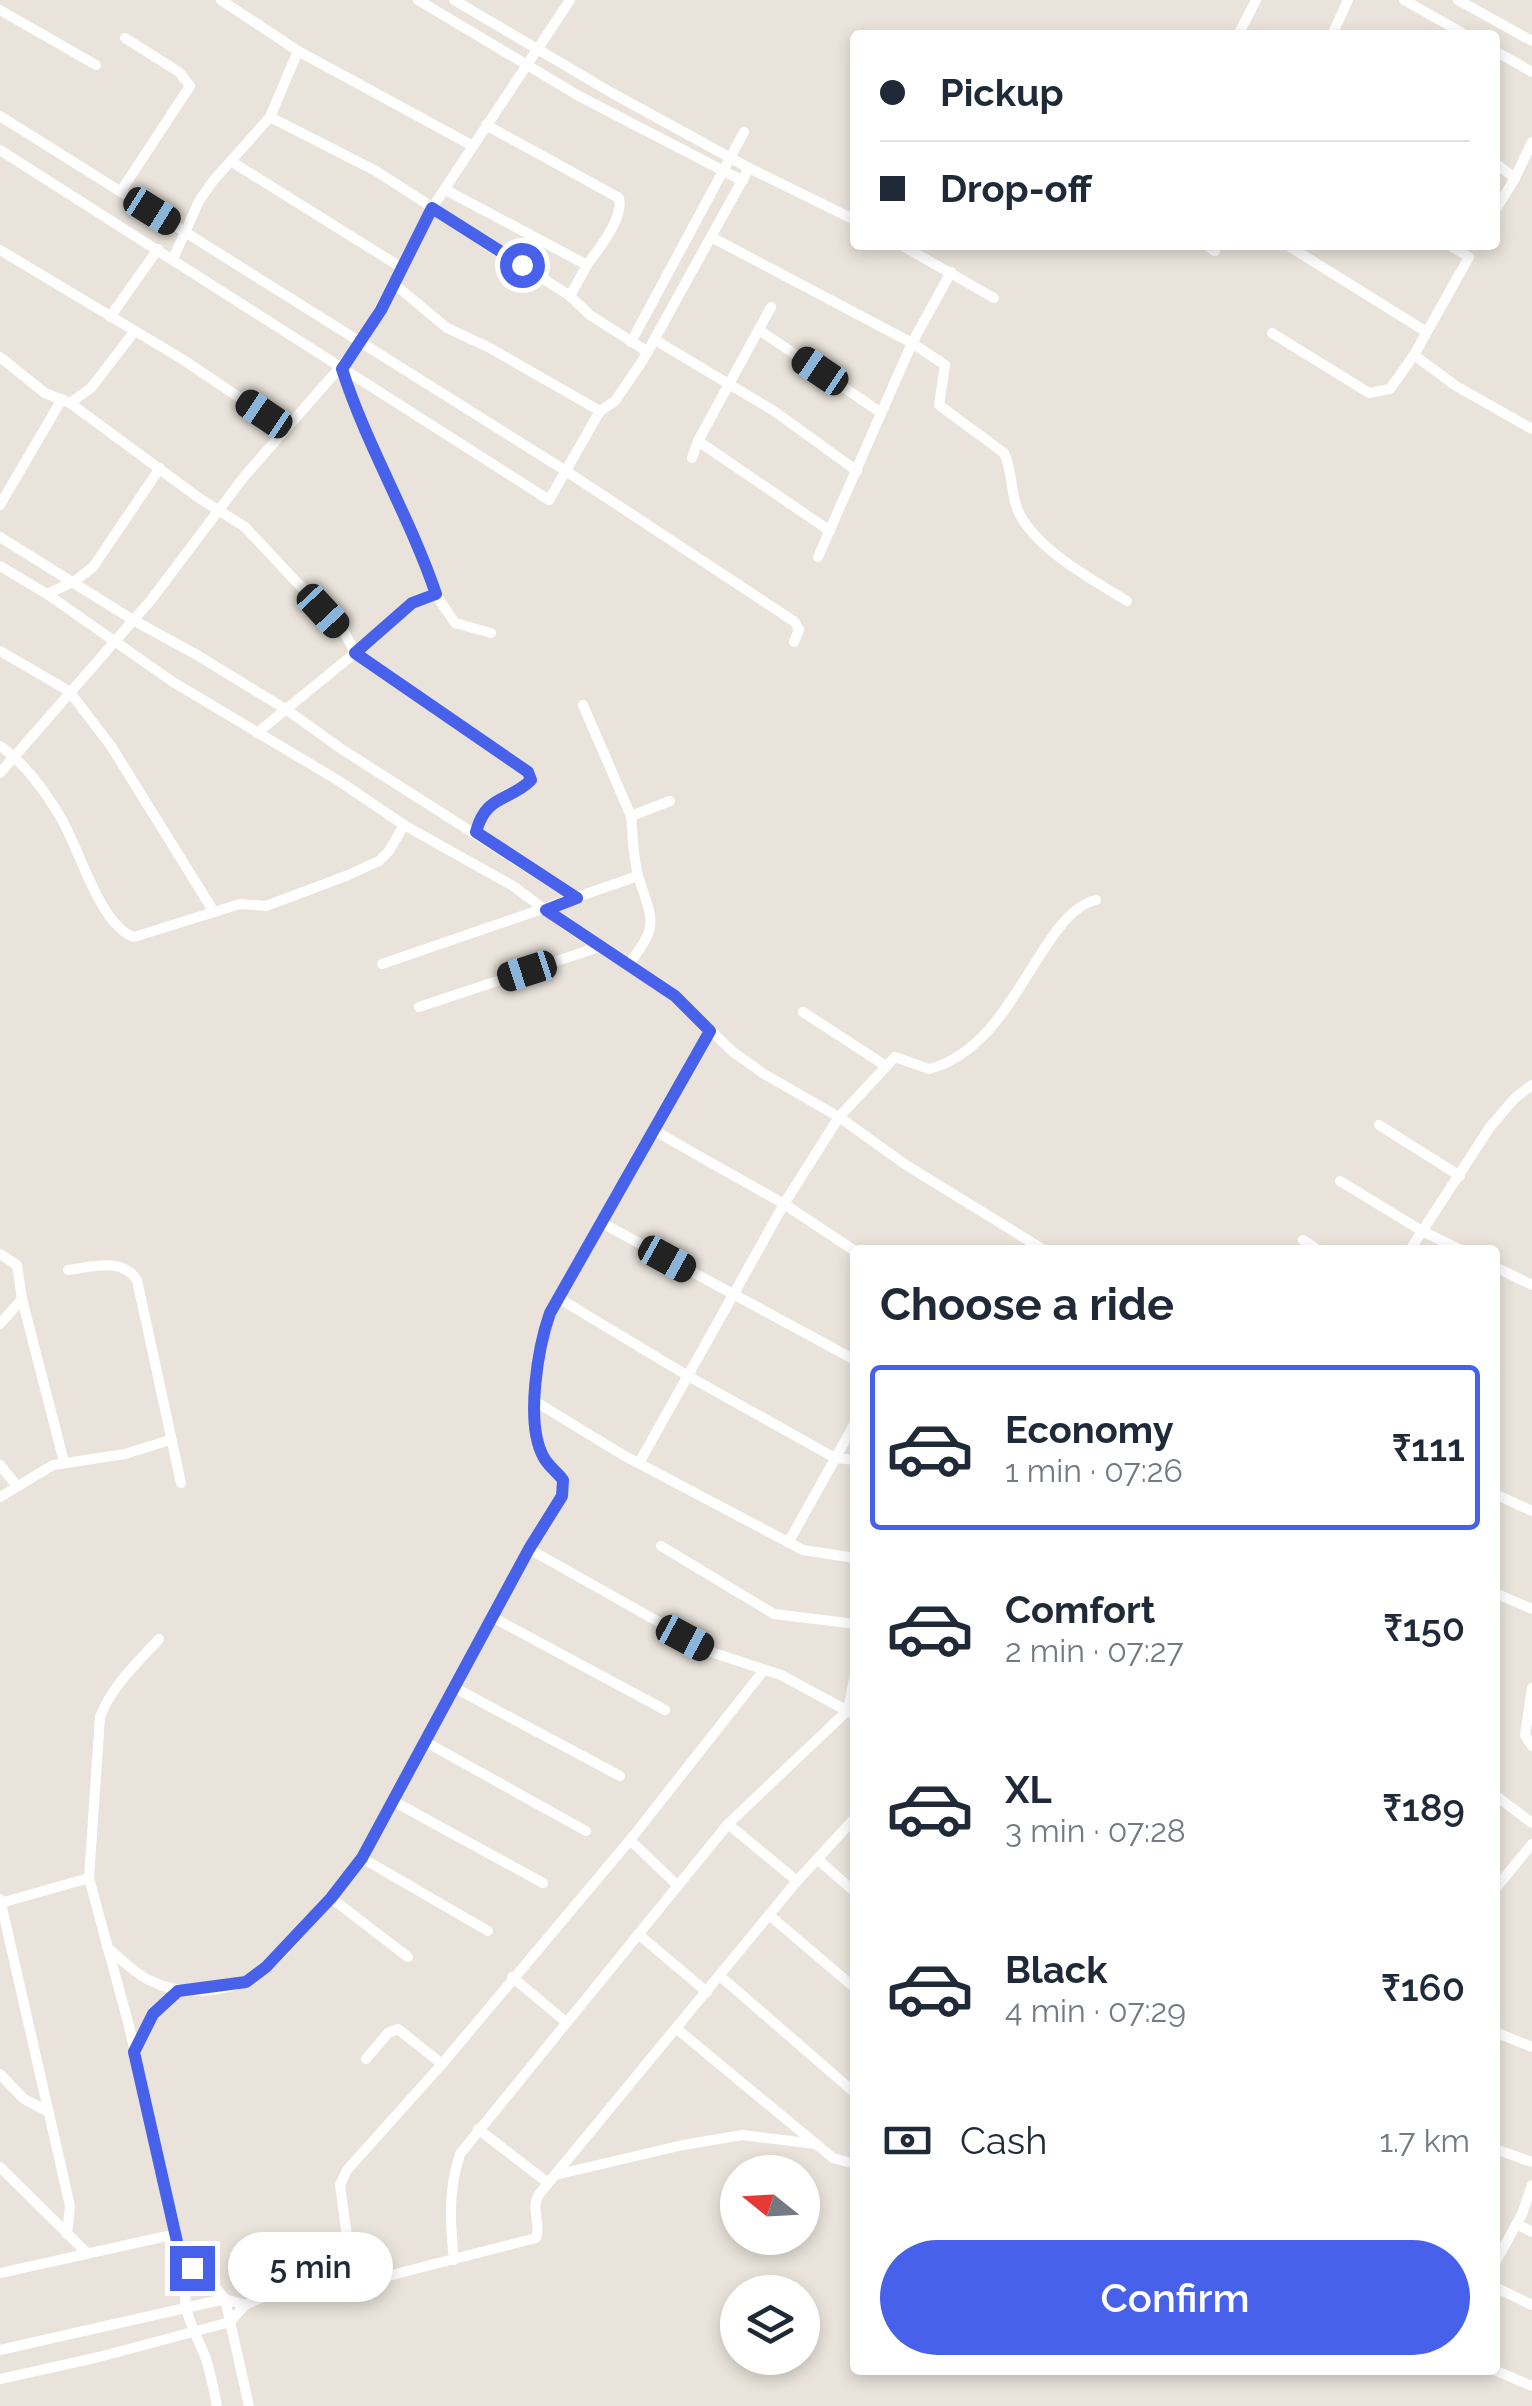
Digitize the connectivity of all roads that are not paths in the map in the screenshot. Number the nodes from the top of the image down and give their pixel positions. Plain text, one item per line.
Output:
1 (221, 0) edge
2 (418, 0) edge
3 (454, 0) edge
4 (570, 0) edge
5 (1256, 0) edge
6 (1348, 0) edge
7 (1404, 0) edge
8 (1458, 0) edge
9 (0, 10) edge
10 (1241, 30) edge
11 (1334, 30) edge
12 (1457, 30) edge
13 (126, 38) dead end
14 (1532, 41) edge
15 (536, 47) junction
16 (298, 51) junction
17 (1500, 54) edge
18 (96, 65) dead end
19 (525, 65) junction
20 (1532, 72) edge
21 (0, 116) edge
22 (270, 117) junction
23 (486, 125) junction
24 (744, 132) dead end
25 (1532, 142) edge
26 (473, 146) junction
27 (0, 150) edge
28 (732, 156) junction
29 (232, 162) junction
30 (1500, 167) edge
31 (749, 168) junction
32 (724, 170) junction
33 (1515, 178) junction
34 (743, 181) junction
35 (446, 190) junction
36 (121, 192) junction
37 (1500, 203) edge
38 (432, 208) junction
39 (850, 218) edge
40 (184, 231) junction
41 (712, 238) junction
42 (158, 249) junction
43 (0, 250) edge
44 (910, 250) edge
45 (1294, 250) edge
46 (1458, 250) edge
47 (1473, 250) edge
48 (1469, 256) junction
49 (173, 259) junction
50 (587, 266) junction
51 (402, 268) junction
52 (951, 272) junction
53 (393, 283) junction
54 (570, 296) junction
55 (994, 298) dead end
56 (771, 307) dead end
57 (110, 317) junction
58 (759, 330) junction
59 (134, 332) junction
60 (1425, 332) junction
61 (1272, 333) dead end
62 (654, 340) junction
63 (363, 341) junction
64 (631, 342) junction
65 (912, 343) junction
66 (648, 352) junction
67 (1414, 355) junction
68 (0, 358) edge
69 (342, 369) junction
70 (730, 385) junction
71 (66, 401) junction
72 (600, 411) junction
73 (880, 412) junction
74 (286, 429) junction
75 (1532, 429) edge
76 (698, 441) junction
77 (692, 458) dead end
78 (160, 468) junction
79 (566, 470) junction
80 (857, 471) junction
81 (0, 505) edge
82 (221, 511) junction
83 (830, 531) junction
84 (0, 537) edge
85 (818, 557) dead end
86 (0, 566) edge
87 (75, 582) junction
88 (48, 594) junction
89 (436, 594) junction
90 (1127, 601) dead end
91 (133, 620) junction
92 (491, 633) dead end
93 (114, 640) junction
94 (794, 642) dead end
95 (0, 651) edge
96 (355, 653) junction
97 (69, 691) junction
98 (583, 706) dead end
99 (288, 710) junction
100 (257, 733) junction
101 (0, 746) edge
102 (16, 757) junction
103 (0, 774) edge
104 (670, 801) dead end
105 (630, 816) junction
106 (404, 825) junction
107 (476, 832) junction
108 (638, 876) junction
109 (577, 898) junction
110 (1096, 900) dead end
111 (546, 910) junction
112 (214, 912) junction
113 (599, 946) junction
114 (382, 964) dead end
115 (628, 965) junction
116 (419, 1007) dead end
117 (803, 1012) dead end
118 (710, 1031) junction
119 (886, 1066) junction
120 (1532, 1085) edge
121 (839, 1117) junction
122 (1380, 1125) dead end
123 (655, 1131) junction
124 (1460, 1176) junction
125 (1340, 1181) dead end
126 (784, 1204) junction
127 (600, 1222) junction
128 (1422, 1231) junction
129 (1303, 1240) dead end
130 (1036, 1245) edge
131 (1310, 1245) edge
132 (1413, 1245) edge
133 (1451, 1245) edge
134 (850, 1248) edge
135 (0, 1254) edge
136 (1500, 1269) edge
137 (68, 1270) dead end
138 (1532, 1285) edge
139 (733, 1295) junction
140 (22, 1299) junction
141 (560, 1299) junction
142 (0, 1324) edge
143 (850, 1357) edge
144 (688, 1376) junction
145 (536, 1402) junction
146 (850, 1432) edge
147 (170, 1440) junction
148 (836, 1458) junction
149 (850, 1459) edge
150 (64, 1462) junction
151 (639, 1463) junction
152 (0, 1465) edge
153 (180, 1483) dead end
154 (18, 1486) junction
155 (1500, 1496) edge
156 (0, 1497) edge
157 (1532, 1511) edge
158 (788, 1543) junction
159 (661, 1546) dead end
160 (529, 1549) junction
161 (850, 1557) edge
162 (1500, 1595) edge
163 (1532, 1610) edge
164 (492, 1618) junction
165 (850, 1623) edge
166 (158, 1639) dead end
167 (764, 1670) junction
168 (455, 1688) junction
169 (1532, 1688) edge
170 (665, 1710) dead end
171 (850, 1711) edge
172 (850, 1713) edge
173 (424, 1741) junction
174 (1532, 1746) edge
175 (620, 1776) dead end
176 (1500, 1798) edge
177 (393, 1801) junction
178 (850, 1823) edge
179 (1532, 1823) edge
180 (728, 1824) junction
181 (586, 1831) dead end
182 (630, 1840) junction
183 (1532, 1844) edge
184 (362, 1858) junction
185 (817, 1859) junction
186 (89, 1878) junction
187 (796, 1881) junction
188 (542, 1882) dead end
189 (1500, 1883) edge
190 (677, 1886) junction
191 (850, 1888) edge
192 (331, 1898) junction
193 (0, 1902) edge
194 (770, 1915) junction
195 (488, 1931) dead end
196 (638, 1934) junction
197 (107, 1947) junction
198 (408, 1957) dead end
199 (720, 1976) junction
200 (512, 1978) junction
201 (850, 1984) edge
202 (178, 1991) junction
203 (708, 1992) junction
204 (566, 2022) junction
205 (677, 2029) junction
206 (1500, 2034) edge
207 (1532, 2047) edge
208 (134, 2052) junction
209 (366, 2058) dead end
210 (442, 2064) junction
211 (0, 2074) edge
212 (850, 2089) edge
213 (48, 2112) junction
214 (478, 2129) junction
215 (816, 2144) junction
216 (1500, 2151) edge
217 (850, 2161) edge
218 (1532, 2162) edge
219 (0, 2167) edge
220 (551, 2180) junction
221 (1532, 2185) edge
222 (1517, 2224) junction
223 (1532, 2232) edge
224 (68, 2234) junction
225 (176, 2234) junction
226 (86, 2253) junction
227 (1500, 2254) edge
228 (0, 2260) edge
229 (454, 2260) junction
230 (192, 2268) junction
231 (5, 2271) edge
232 (345, 2286) junction
233 (1500, 2289) edge
234 (224, 2299) junction
235 (1532, 2304) edge
236 (245, 2306) junction
237 (185, 2308) junction
238 (230, 2322) junction
239 (193, 2332) junction
240 (0, 2350) edge
241 (1500, 2373) edge
242 (0, 2378) edge
243 (1532, 2386) edge
244 (217, 2406) edge
245 (249, 2406) edge

1 - 16 street
2 - 19 street
3 - 15 street
4 - 15 street
5 - 10 street
6 - 11 street
7 - 12 street
8 - 14 street
9 - 18 street
13 - 36 street
15 - 19 street
15 - 28 street
16 - 22 street
16 - 26 street
17 - 20 street
19 - 23 street
19 - 32 street
21 - 36 street
22 - 29 street
22 - 38 street
23 - 26 street
23 - 50 street
24 - 28 street
25 - 33 street
26 - 35 street
27 - 42 street
28 - 31 street
28 - 32 street
29 - 40 street
29 - 51 street
30 - 33 street
31 - 34 street
31 - 39 street
32 - 34 street
32 - 64 street
33 - 37 street
34 - 41 street
35 - 38 street
35 - 50 street
36 - 40 street
38 - 51 street
38 - 54 street
40 - 49 street
40 - 63 street
41 - 62 street
41 - 65 street
42 - 49 street
42 - 57 street
43 - 57 street
44 - 52 street
45 - 60 street
46 - 48 street
47 - 48 street
48 - 60 street
49 - 69 street
50 - 54 street
51 - 53 street
52 - 55 street
52 - 65 street
53 - 63 street
53 - 72 street
54 - 64 street
56 - 58 street
57 - 59 street
58 - 70 street
58 - 73 street
59 - 71 street
59 - 74 street
60 - 67 street
61 - 67 street
62 - 66 street
62 - 70 street
63 - 69 street
63 - 79 street
64 - 66 street
65 - 73 street
65 - 90 street
66 - 72 street
67 - 75 street
68 - 71 street
69 - 74 street
69 - 79 street
69 - 89 street
70 - 76 street
70 - 80 street
71 - 78 street
71 - 81 street
72 - 79 street
73 - 80 street
74 - 82 street
76 - 77 street
76 - 83 street
78 - 82 street
78 - 87 street
79 - 94 street
80 - 83 street
82 - 91 street
82 - 96 street
83 - 85 street
84 - 87 street
86 - 88 street
87 - 88 street
87 - 91 street
88 - 93 street
89 - 92 street
89 - 96 street
91 - 93 street
91 - 99 street
93 - 97 street
93 - 100 street
95 - 97 street
96 - 99 street
96 - 107 street
97 - 102 street
97 - 112 street
98 - 105 street
99 - 100 street
99 - 107 street
100 - 106 street
101 - 102 street
102 - 103 street
102 - 112 street
104 - 105 street
105 - 108 street
106 - 111 street
106 - 112 street
107 - 109 street
108 - 109 street
108 - 115 street
109 - 111 street
110 - 119 street
111 - 113 street
111 - 114 street
113 - 115 street
113 - 116 street
115 - 118 street
117 - 119 street
118 - 121 street
118 - 123 street
119 - 121 street
120 - 124 street
121 - 126 street
121 - 130 street
122 - 124 street
123 - 126 street
123 - 127 street
124 - 128 street
125 - 128 street
126 - 134 street
126 - 139 street
127 - 139 street
127 - 141 street
128 - 132 street
128 - 133 street
129 - 131 street
135 - 140 street
136 - 138 street
137 - 147 street
139 - 143 street
139 - 144 street
140 - 142 street
140 - 150 street
141 - 144 street
141 - 145 street
144 - 148 street
144 - 151 street
145 - 151 street
145 - 160 street
146 - 148 street
147 - 150 street
147 - 153 street
148 - 149 street
148 - 158 street
150 - 154 street
151 - 158 street
152 - 154 street
154 - 156 street
155 - 157 street
158 - 161 street
159 - 165 street
160 - 164 street
160 - 167 street
162 - 163 street
164 - 168 street
164 - 170 street
166 - 186 street
167 - 171 street
167 - 182 street
168 - 173 street
168 - 175 street
169 - 174 street
172 - 180 street
173 - 177 street
173 - 181 street
176 - 179 street
177 - 184 street
177 - 188 street
178 - 185 street
180 - 187 street
180 - 190 street
182 - 190 street
182 - 200 street
183 - 189 street
184 - 192 street
184 - 195 street
185 - 187 street
185 - 191 street
186 - 193 street
186 - 197 street
187 - 194 street
190 - 196 street
192 - 198 street
192 - 202 street
193 - 213 street
194 - 199 street
194 - 201 street
196 - 203 street
196 - 204 street
197 - 202 street
197 - 208 street
199 - 203 street
199 - 212 street
200 - 204 street
200 - 210 street
202 - 208 street
203 - 205 street
204 - 214 street
205 - 215 street
205 - 220 street
206 - 207 street
208 - 225 street
209 - 210 street
210 - 232 street
211 - 213 street
213 - 224 street
214 - 220 street
214 - 229 street
215 - 217 street
215 - 220 street
216 - 218 street
219 - 224 street
220 - 229 street
221 - 222 street
222 - 223 street
222 - 227 street
224 - 226 street
225 - 226 street
225 - 230 street
226 - 231 street
228 - 231 street
229 - 232 street
230 - 234 street
230 - 237 street
232 - 236 street
233 - 235 street
234 - 236 street
234 - 237 street
234 - 238 street
236 - 238 street
237 - 239 street
237 - 240 street
238 - 239 street
238 - 245 street
239 - 242 street
239 - 244 street
241 - 243 street

